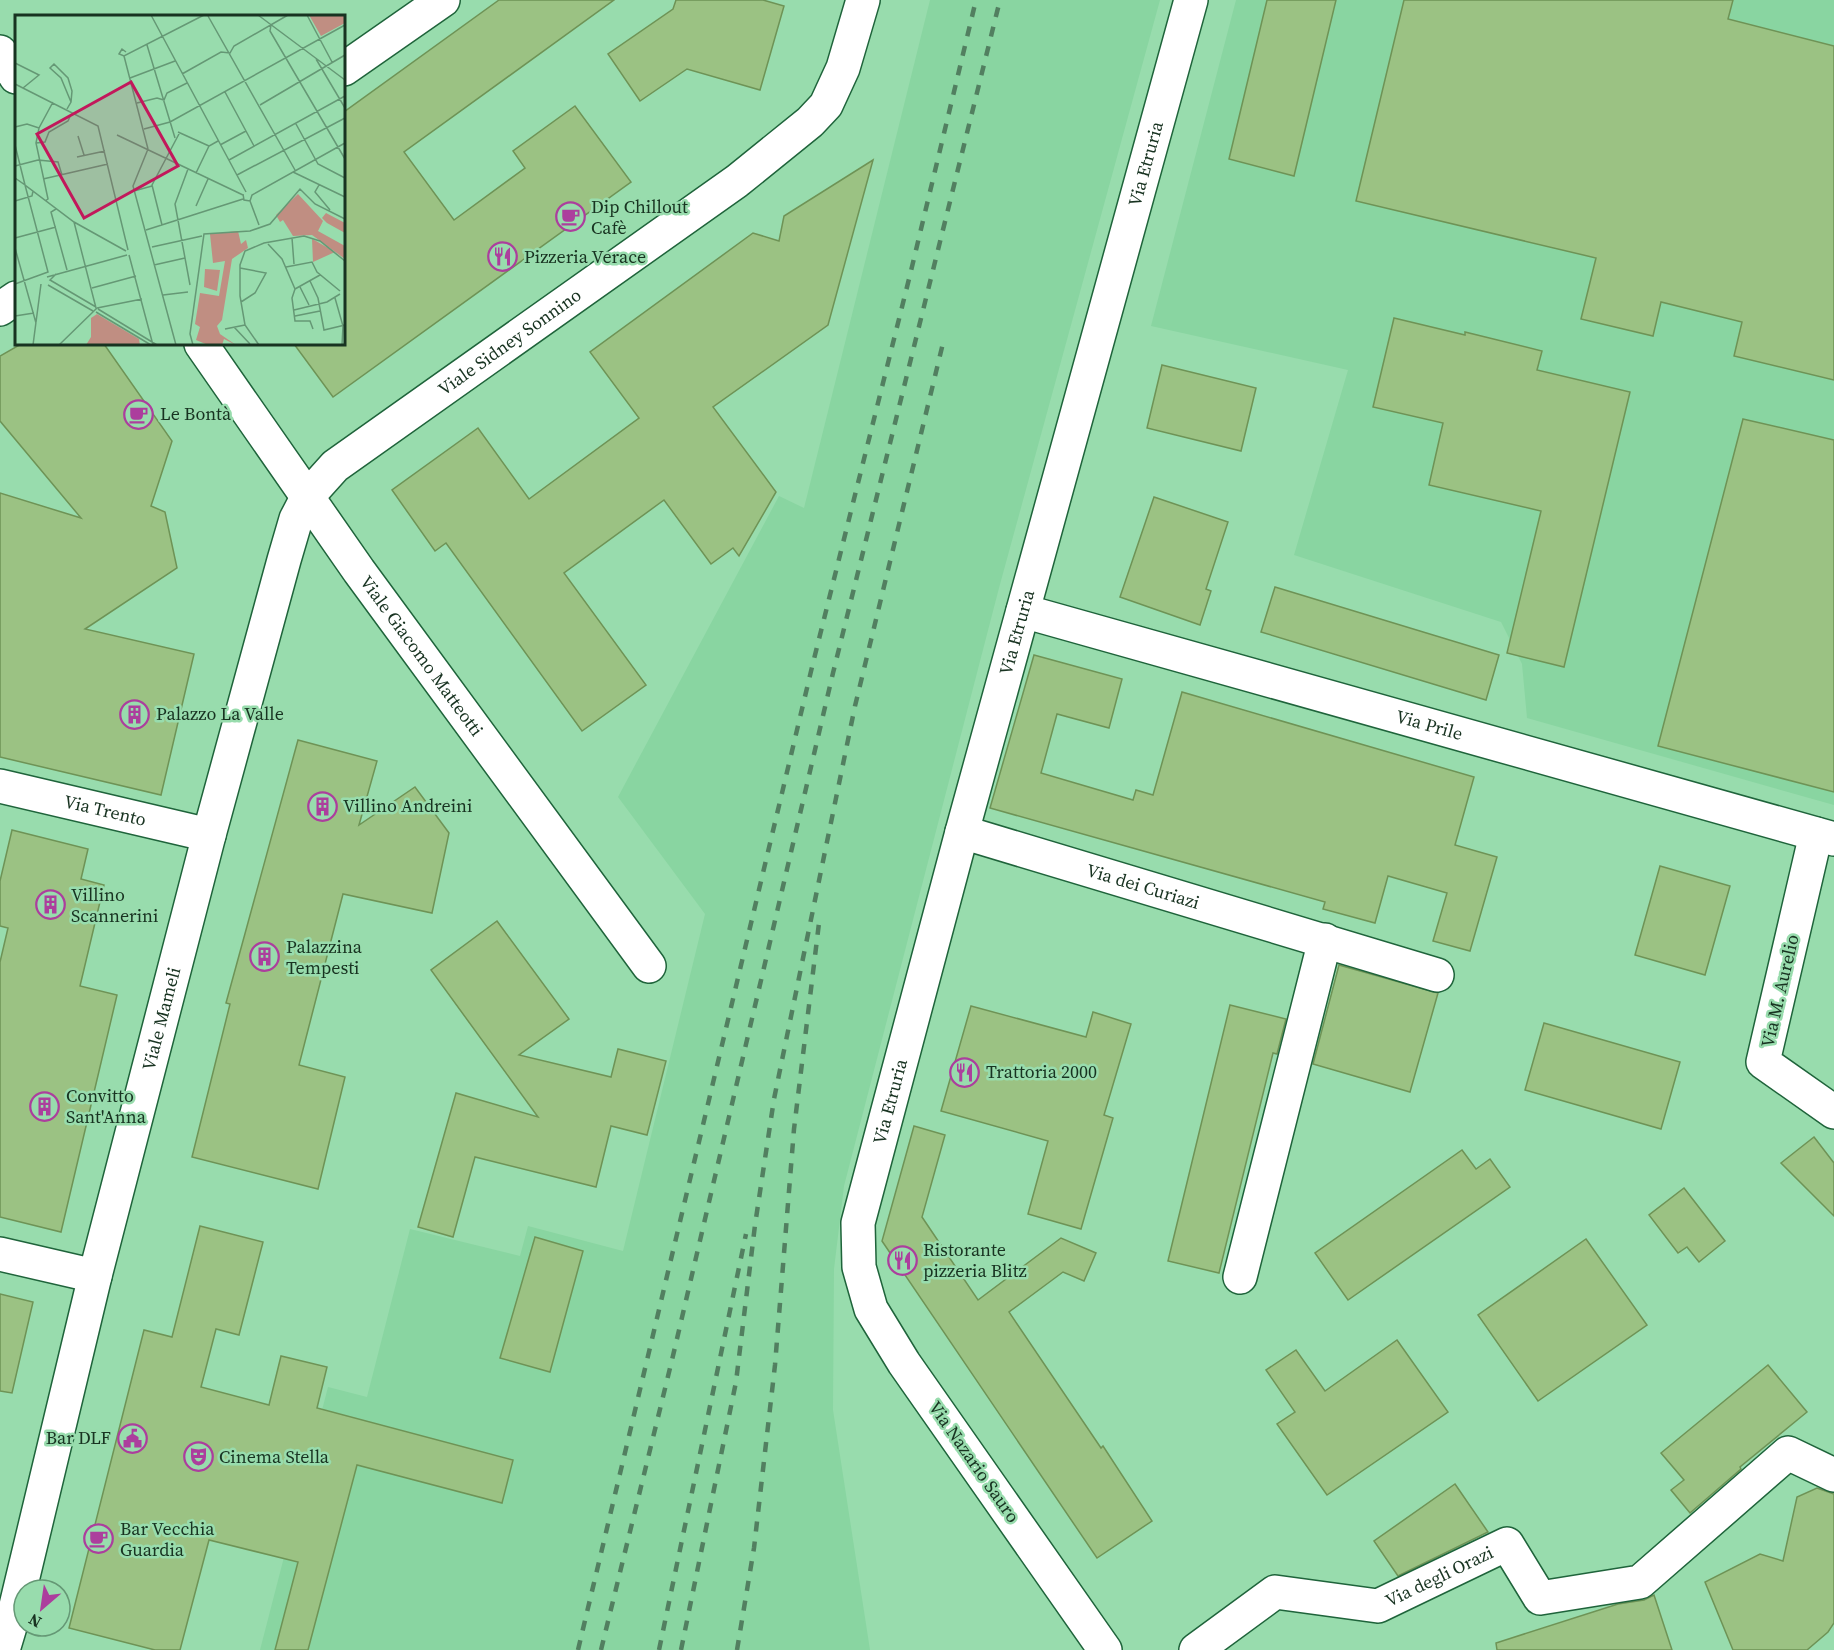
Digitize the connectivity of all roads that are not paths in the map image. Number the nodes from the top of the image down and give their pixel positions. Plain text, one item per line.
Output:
1 (443, 0) edge
2 (863, 0) edge
3 (1191, 0) edge
4 (0, 52) edge
5 (345, 68) edge
6 (15, 75) edge
7 (15, 299) edge
8 (0, 309) edge
9 (202, 345) edge
10 (308, 496) junction
11 (1023, 612) junction
12 (0, 786) edge
13 (962, 832) junction
14 (209, 835) junction
15 (1825, 837) edge
16 (1325, 940) junction
17 (649, 966) dead end
18 (1437, 975) dead end
19 (1834, 1112) edge
20 (0, 1254) edge
21 (859, 1267) joint
22 (95, 1276) junction
23 (1240, 1277) dead end
24 (1834, 1475) edge
25 (3, 1650) edge
26 (1106, 1650) edge
27 (1196, 1650) edge

1 - 5 street
2 - 10 street, Viale Sidney Sonnino
3 - 11 street, Via Etruria
4 - 6 street
7 - 8 street
9 - 10 street, Viale Giacomo Matteotti
10 - 14 street, Viale Mameli
10 - 17 street, Viale Giacomo Matteotti
11 - 13 street, Via Etruria
11 - 15 street, Via Prile
12 - 14 street, Via Trento
13 - 16 street, Via dei Curiazi
13 - 21 street, Via Etruria
14 - 22 street, Viale Mameli
15 - 19 street, Via M. Aurelio
16 - 18 street, Via dei Curiazi
16 - 23 street
20 - 22 street
21 - 26 street, Via Nazario Sauro
22 - 25 street, Viale Mameli
24 - 27 street, Via degli Orazi

